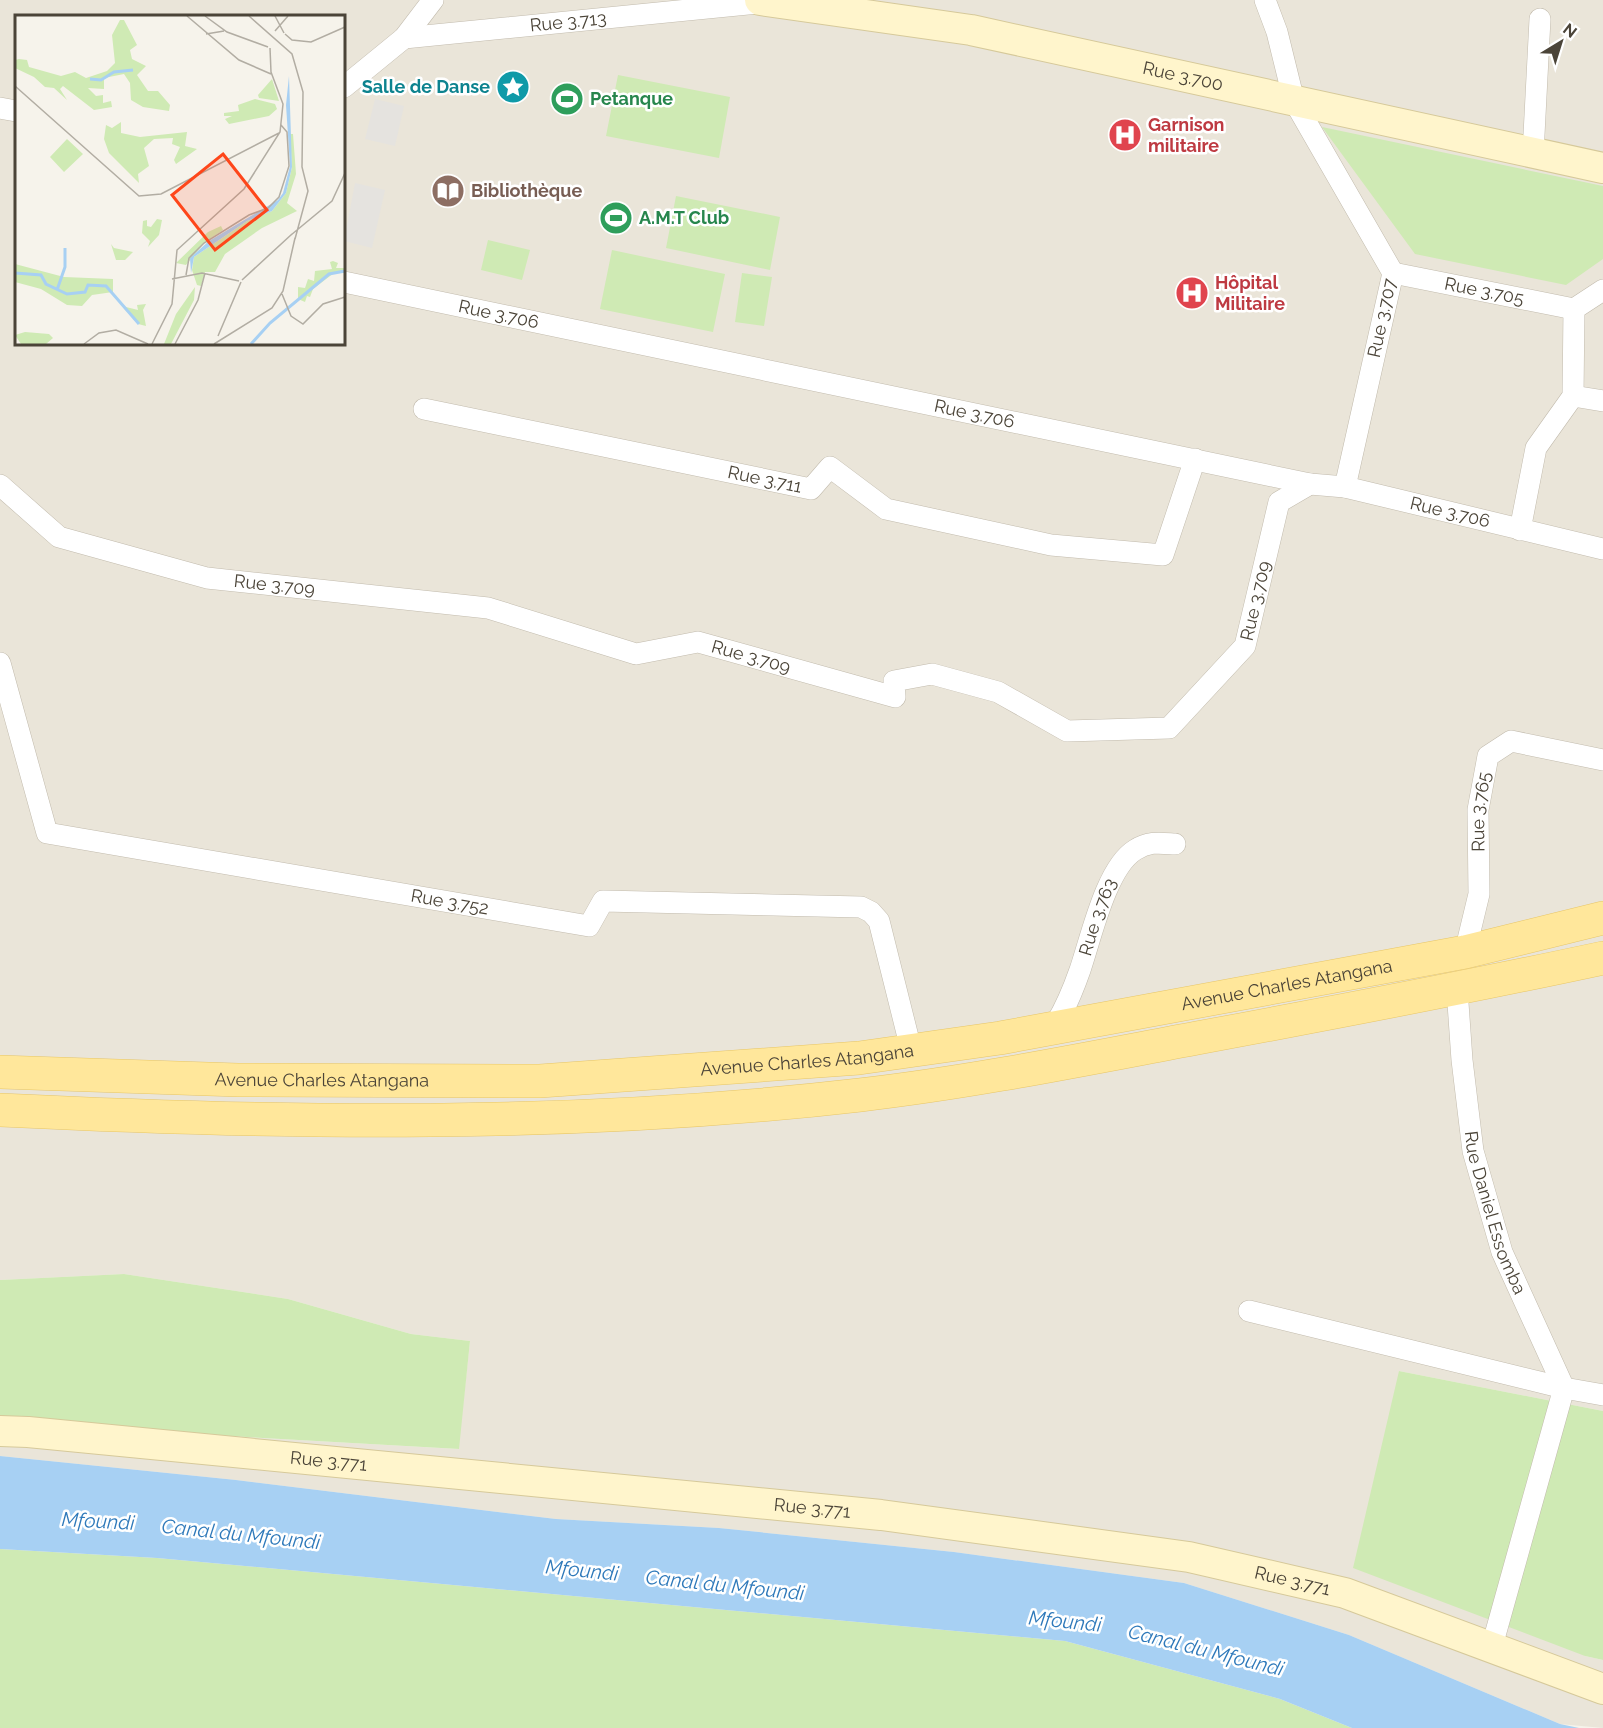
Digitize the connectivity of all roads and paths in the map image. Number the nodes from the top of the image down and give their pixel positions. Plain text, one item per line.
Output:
1 (433, 0) edge
2 (1265, 0) edge
3 (764, 1) edge
4 (1540, 19) dead end
5 (404, 38) junction
6 (345, 86) edge
7 (1294, 101) junction
8 (0, 108) edge
9 (15, 111) edge
10 (1533, 154) junction
11 (1603, 168) edge
12 (1393, 273) junction
13 (345, 282) edge
14 (1603, 290) edge
15 (1574, 309) junction
16 (1573, 396) junction
17 (1603, 401) edge
18 (424, 409) dead end
19 (1195, 459) junction
20 (1310, 484) junction
21 (0, 485) edge
22 (1345, 487) junction
23 (1520, 530) junction
24 (1603, 549) edge
25 (0, 663) edge
26 (1603, 760) edge
27 (1175, 844) dead end
28 (1603, 918) edge
29 (1465, 952) junction
30 (1603, 958) edge
31 (1457, 989) junction
32 (1053, 1028) junction
33 (911, 1049) junction
34 (0, 1072) edge
35 (0, 1110) edge
36 (1249, 1311) dead end
37 (1564, 1388) junction
38 (1603, 1395) edge
39 (0, 1431) edge
40 (1492, 1646) junction
41 (1603, 1689) edge

1 - 5 street
2 - 7 street, Rue 3.707
3 - 5 street, Rue 3.713
3 - 7 main road, Rue 3.700
4 - 10 street
5 - 6 street
7 - 10 main road, Rue 3.700
7 - 12 street, Rue 3.707
8 - 9 street
10 - 11 main road, Rue 3.700
12 - 15 street, Rue 3.705
12 - 22 street, Rue 3.707
13 - 19 street, Rue 3.706
14 - 15 street
15 - 16 street
16 - 17 street
16 - 23 street
18 - 19 street, Rue 3.711
19 - 20 street, Rue 3.706
20 - 21 street, Rue 3.709
20 - 22 street, Rue 3.706
22 - 23 street, Rue 3.706
23 - 24 street, Rue 3.706
25 - 33 street, Rue 3.752
26 - 29 street, Rue 3.765
27 - 32 street, Rue 3.763
28 - 29 main road, Avenue Charles Atangana
29 - 32 main road, Avenue Charles Atangana
30 - 31 main road, Avenue Charles Atangana
31 - 35 main road, Avenue Charles Atangana
31 - 37 street, Rue Daniel Essomba
32 - 33 main road, Avenue Charles Atangana
33 - 34 main road, Avenue Charles Atangana
36 - 37 street
37 - 38 street
37 - 40 street
39 - 40 main road, Rue 3.771
40 - 41 main road, Rue 3.771

